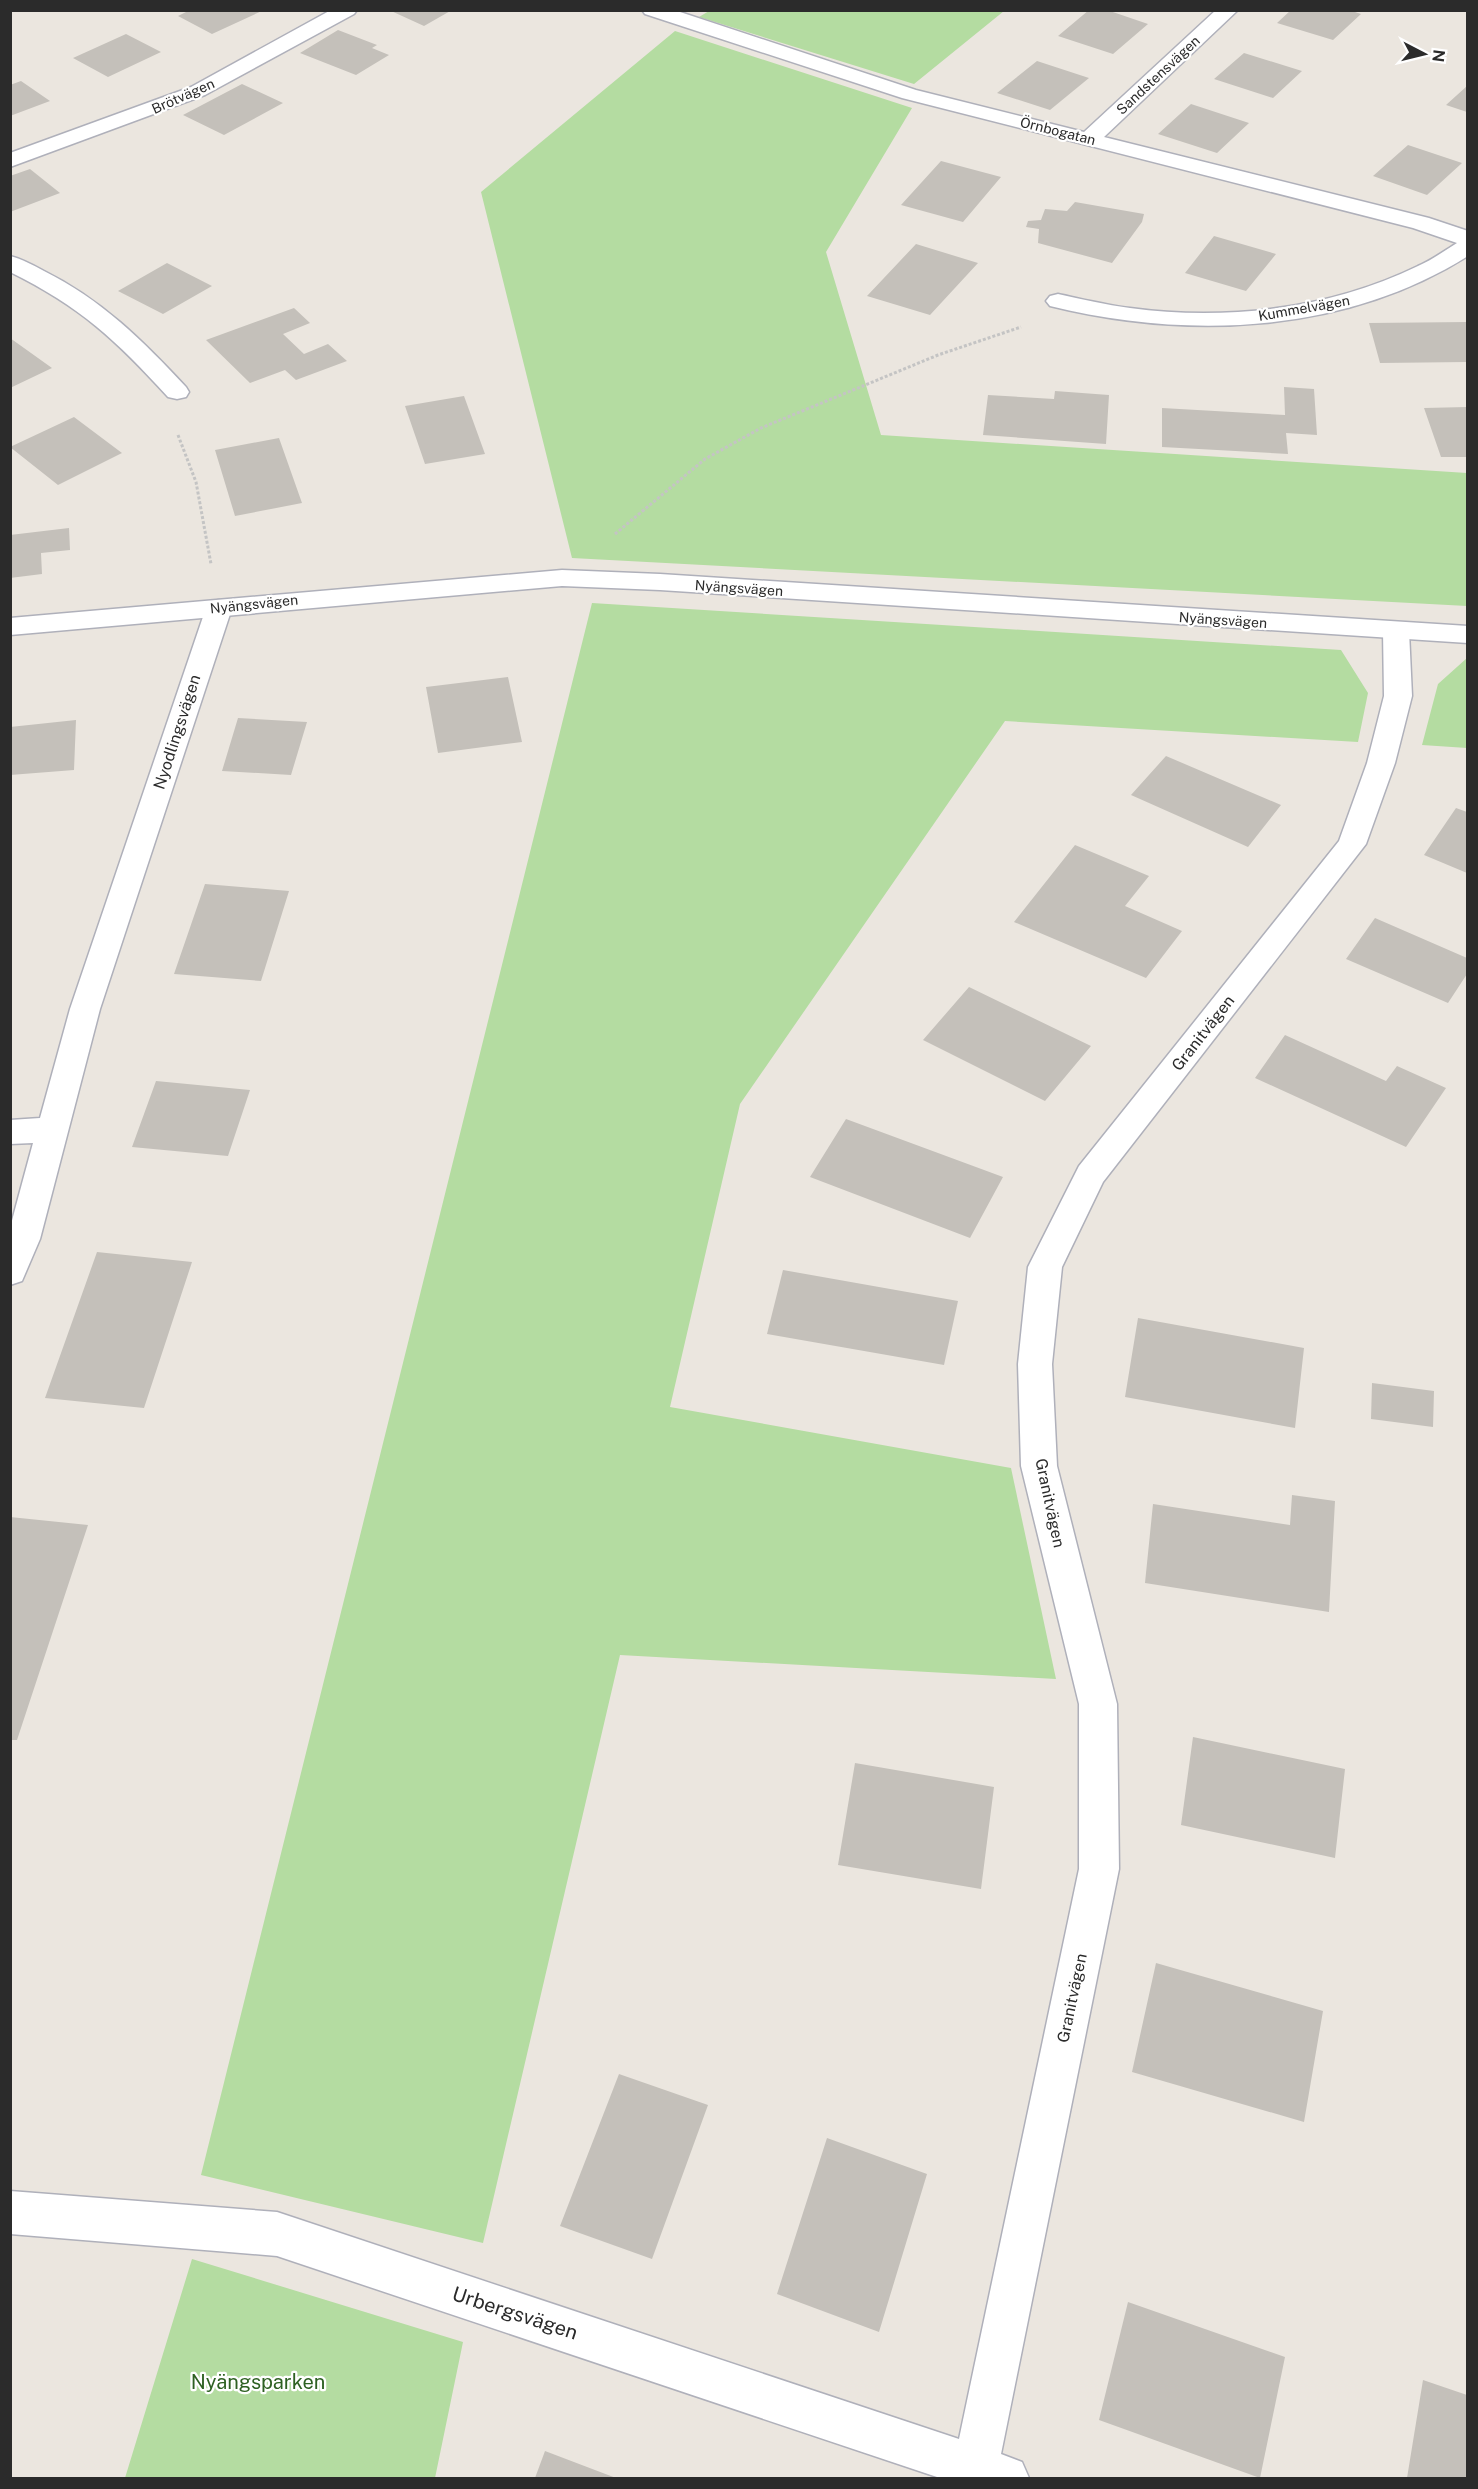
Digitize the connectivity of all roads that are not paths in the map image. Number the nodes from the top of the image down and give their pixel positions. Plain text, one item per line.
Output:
1 (347, 10) edge
2 (652, 10) edge
3 (1228, 10) edge
4 (1089, 139) junction
5 (10, 161) edge
6 (1467, 239) edge
7 (1467, 246) edge
8 (10, 263) edge
9 (1058, 301) road end
10 (177, 392) road end
11 (219, 608) junction
12 (10, 627) edge
13 (1396, 631) junction
14 (1467, 635) edge
15 (51, 1130) junction
16 (10, 1132) edge
17 (10, 1272) edge
18 (10, 2212) edge
19 (991, 2473) edge

1 - 5 street, Brötvägen
2 - 4 street, Örnbogatan
3 - 4 street, Sandstensvägen
4 - 6 street, Örnbogatan
7 - 9 street, Kummelvägen
8 - 10 street
11 - 12 street, Nyängsvägen
11 - 13 street, Nyängsvägen
11 - 15 street, Nyodlingsvägen
13 - 14 street, Nyängsvägen
13 - 19 street, Granitvägen
15 - 16 street
15 - 17 street, Nyodlingsvägen
18 - 19 street, Urbergsvägen

